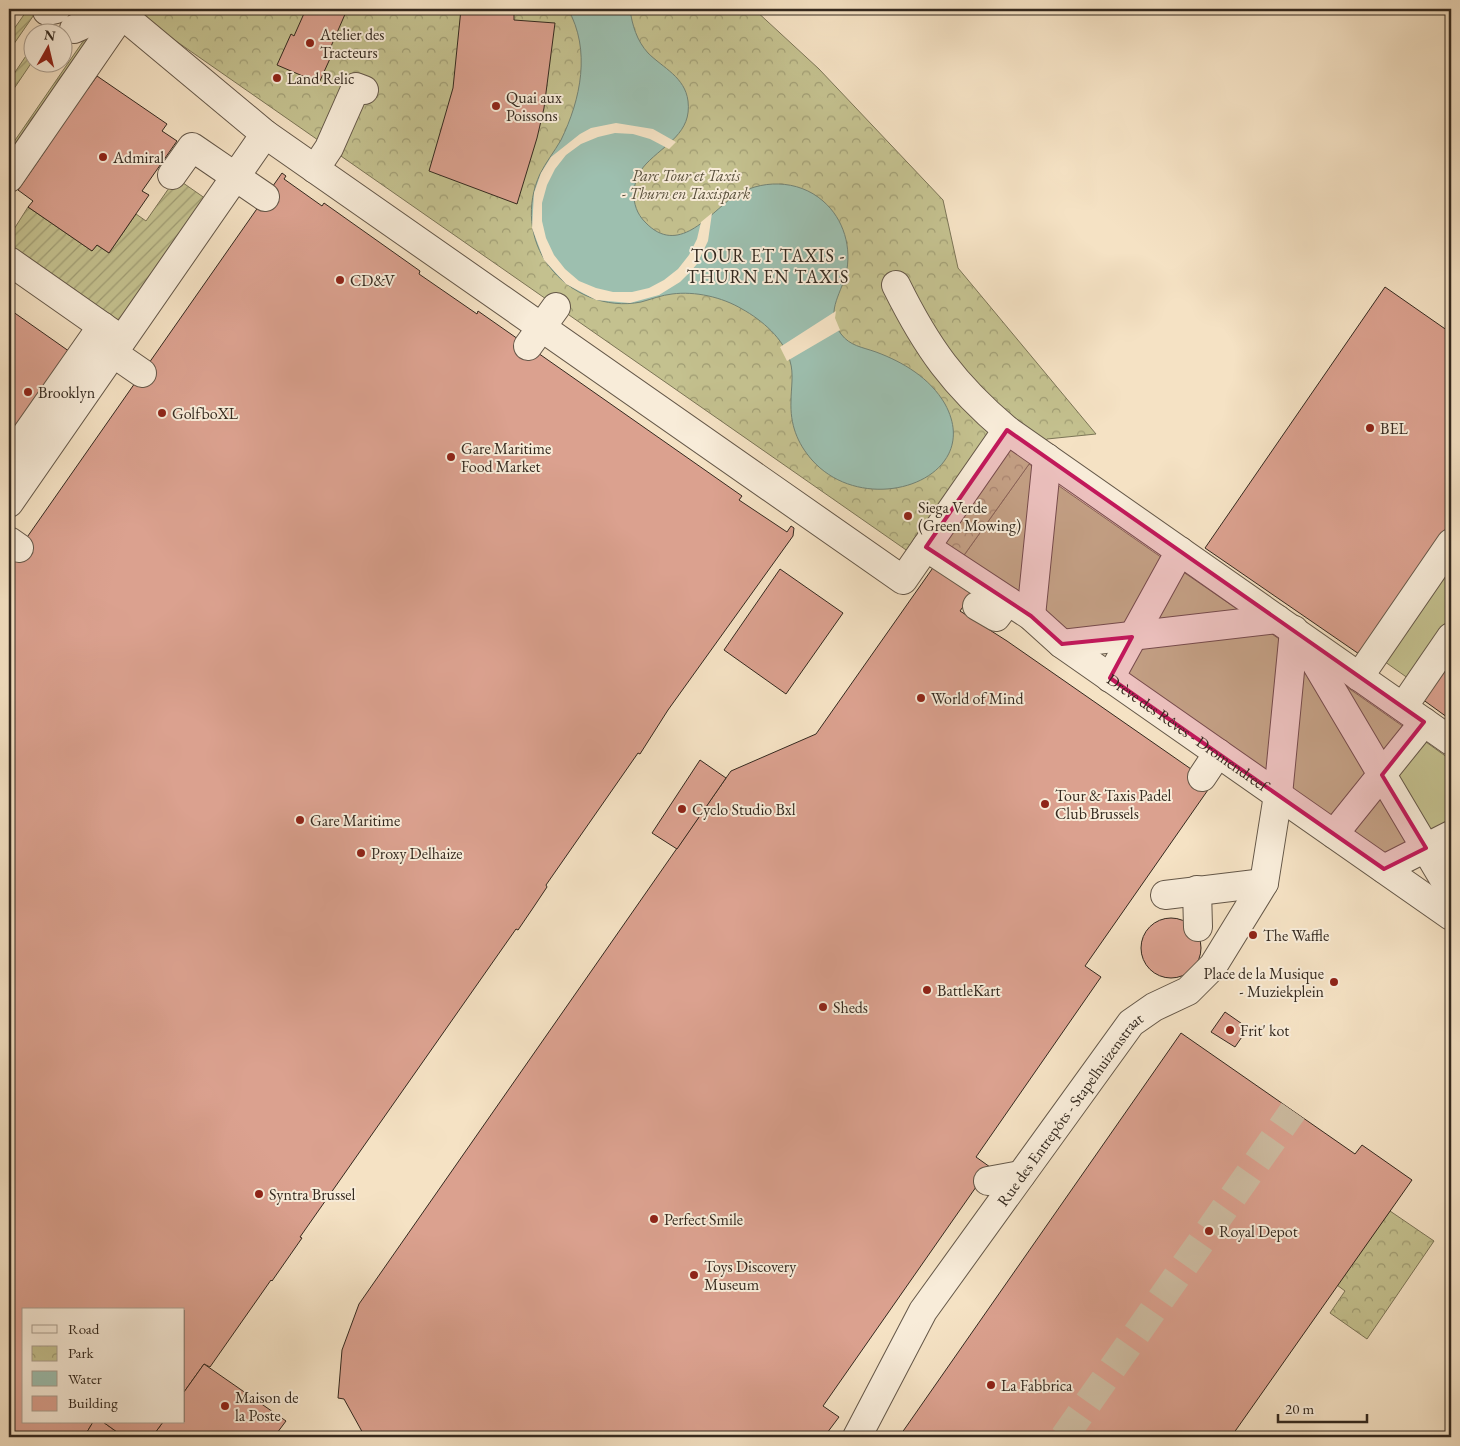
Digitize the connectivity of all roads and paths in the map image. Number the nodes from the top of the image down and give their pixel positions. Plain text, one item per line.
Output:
1 (118, 11) edge
2 (74, 29) dead end
3 (364, 90) dead end
4 (265, 134) junction
5 (315, 169) junction
6 (172, 175) dead end
7 (235, 177) junction
8 (9, 178) edge
9 (264, 197) dead end
10 (9, 261) edge
11 (896, 285) dead end
12 (112, 339) junction
13 (142, 373) dead end
14 (1008, 430) junction
15 (1047, 458) junction
16 (9, 459) edge
17 (9, 503) edge
18 (1451, 543) edge
19 (926, 547) junction
20 (1180, 551) junction
21 (1008, 601) junction
22 (978, 606) dead end
23 (1031, 616) junction
24 (1290, 628) junction
25 (1132, 637) junction
26 (1451, 637) edge
27 (1062, 644) junction
28 (1359, 677) junction
29 (1110, 678) junction
30 (1413, 714) junction
31 (1451, 741) edge
32 (1218, 753) junction
33 (1382, 775) junction
34 (1202, 777) dead end
35 (1278, 795) junction
36 (1334, 834) junction
37 (1451, 835) edge
38 (1426, 848) junction
39 (1384, 869) junction
40 (1264, 883) junction
41 (1451, 891) edge
42 (1165, 895) dead end
43 (1451, 916) edge
44 (1021, 1175) junction
45 (988, 1181) dead end
46 (857, 1437) edge

1 - 2 street
1 - 4 street
1 - 8 street
3 - 5 street
4 - 5 street
4 - 7 street
5 - 19 street
6 - 7 street
7 - 9 street
7 - 12 street
10 - 12 street
11 - 14 street
12 - 13 street
12 - 16 street
12 - 17 street
14 - 15 street
14 - 19 street
15 - 20 street
15 - 23 street
18 - 28 street
19 - 21 street, Drève des Rêves - Dromendreef
20 - 24 street
20 - 25 street
21 - 22 street
21 - 23 street, Drève des Rêves - Dromendreef
23 - 27 street, Drève des Rêves - Dromendreef
24 - 25 street
24 - 28 street
24 - 33 street
24 - 35 street, Rue des Entrepôts - Stapelhuizenstraat
25 - 27 street
25 - 29 street
26 - 30 street
27 - 29 street, Drève des Rêves - Dromendreef
28 - 30 street
29 - 32 street, Drève des Rêves - Dromendreef
30 - 31 street
30 - 33 street
32 - 34 street
32 - 35 street, Drève des Rêves - Dromendreef
33 - 36 street
33 - 38 street
35 - 36 street, Drève des Rêves - Dromendreef
35 - 40 street, Rue des Entrepôts - Stapelhuizenstraat
36 - 39 street, Drève des Rêves - Dromendreef
37 - 38 street
38 - 39 street
38 - 41 street
39 - 43 street, Drève des Rêves - Dromendreef
40 - 42 street
40 - 44 street, Rue des Entrepôts - Stapelhuizenstraat
44 - 45 street
44 - 46 street, Rue des Entrepôts - Stapelhuizenstraat

